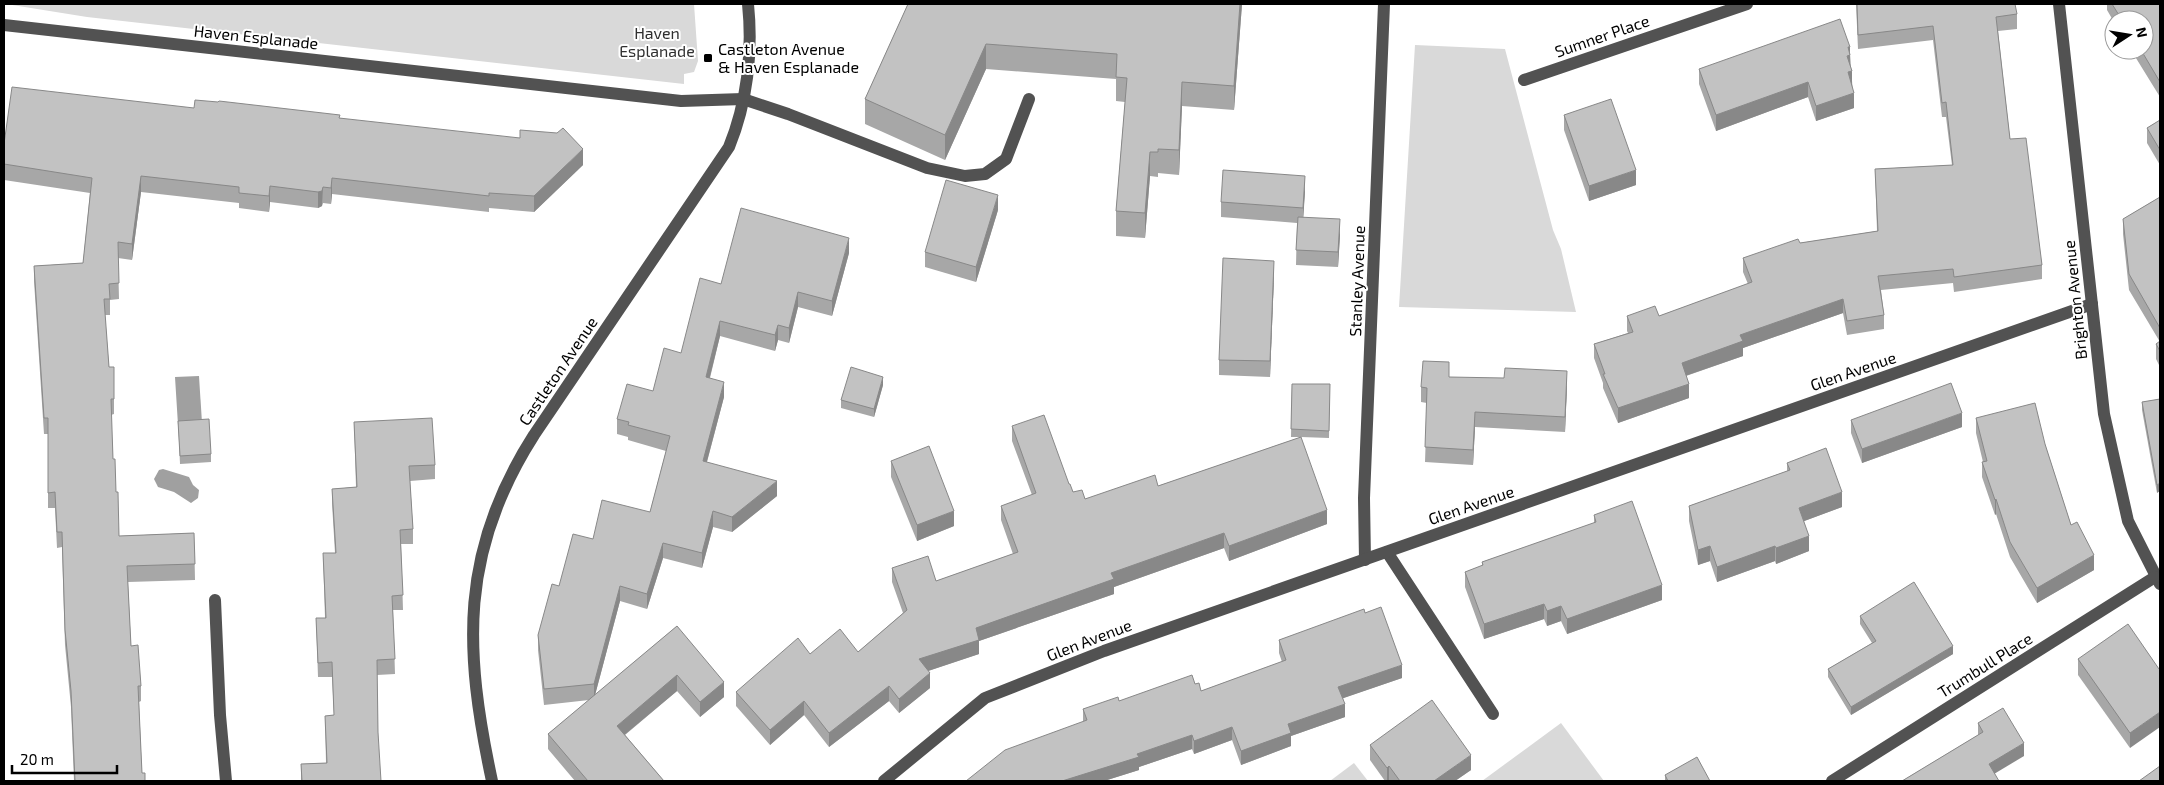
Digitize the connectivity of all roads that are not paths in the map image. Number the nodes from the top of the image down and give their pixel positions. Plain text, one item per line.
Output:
1 (748, 4) edge
2 (1384, 4) edge
3 (1748, 4) edge
4 (2059, 4) edge
5 (4, 25) edge
6 (1524, 80) dead end
7 (743, 99) junction
8 (1029, 99) dead end
9 (2092, 304) junction
10 (1387, 552) junction
11 (1366, 560) junction
12 (2158, 580) edge
13 (215, 600) dead end
14 (1493, 714) dead end
15 (226, 781) edge
16 (492, 781) edge
17 (884, 781) edge
18 (1832, 781) edge

1 - 7 street, Castleton Avenue
2 - 11 street, Stanley Avenue
3 - 6 street, Sumner Place
4 - 9 street, Brighton Avenue
5 - 7 street, Haven Esplanade
7 - 8 street
7 - 16 street, Castleton Avenue
9 - 10 street, Glen Avenue
9 - 12 street, Brighton Avenue
10 - 11 street, Glen Avenue
10 - 14 street
11 - 17 street, Glen Avenue
12 - 18 street, Trumbull Place
13 - 15 street

